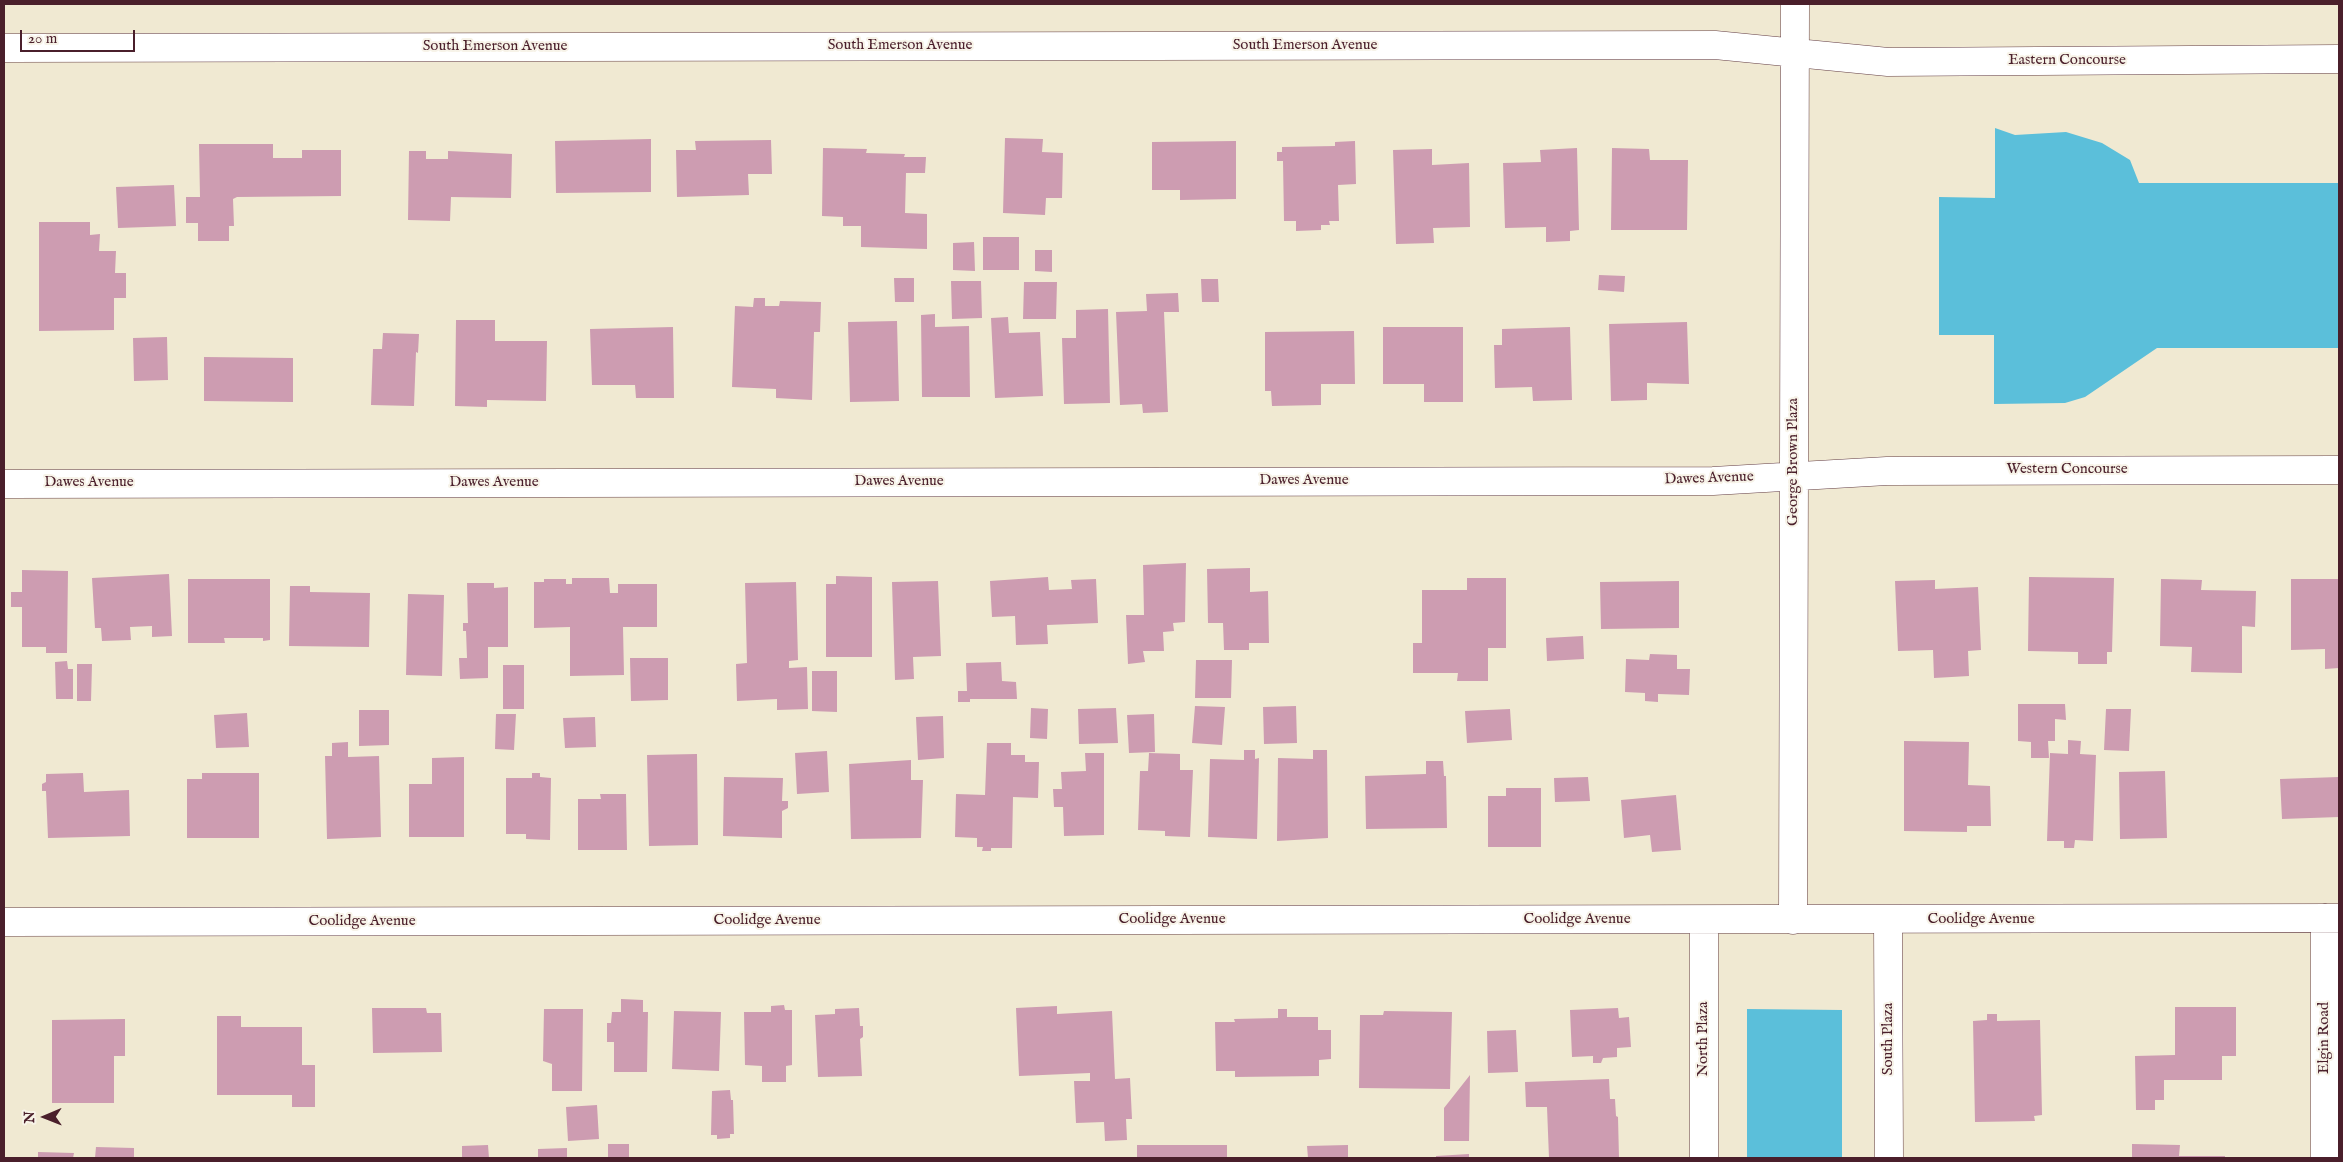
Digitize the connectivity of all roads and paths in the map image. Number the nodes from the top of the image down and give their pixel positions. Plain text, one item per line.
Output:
1 (1795, 4) edge
2 (4, 48) edge
3 (1796, 52) junction
4 (2339, 59) edge
5 (2339, 470) edge
6 (1794, 475) junction
7 (4, 484) edge
8 (2332, 918) edge
9 (1704, 920) junction
10 (1793, 920) junction
11 (1888, 920) junction
12 (4, 922) edge
13 (1704, 1158) edge
14 (1889, 1158) edge
15 (2325, 1158) edge

1 - 3 street, George Brown Plaza
2 - 3 street, South Emerson Avenue
3 - 4 street, Eastern Concourse
3 - 6 street, George Brown Plaza
5 - 6 street, Western Concourse
6 - 7 street, Dawes Avenue
6 - 10 street, George Brown Plaza
8 - 11 street, Coolidge Avenue
8 - 15 street, Elgin Road
9 - 10 street, Coolidge Avenue
9 - 12 street, Coolidge Avenue
9 - 13 street, North Plaza
10 - 11 street, Coolidge Avenue
11 - 14 street, South Plaza

